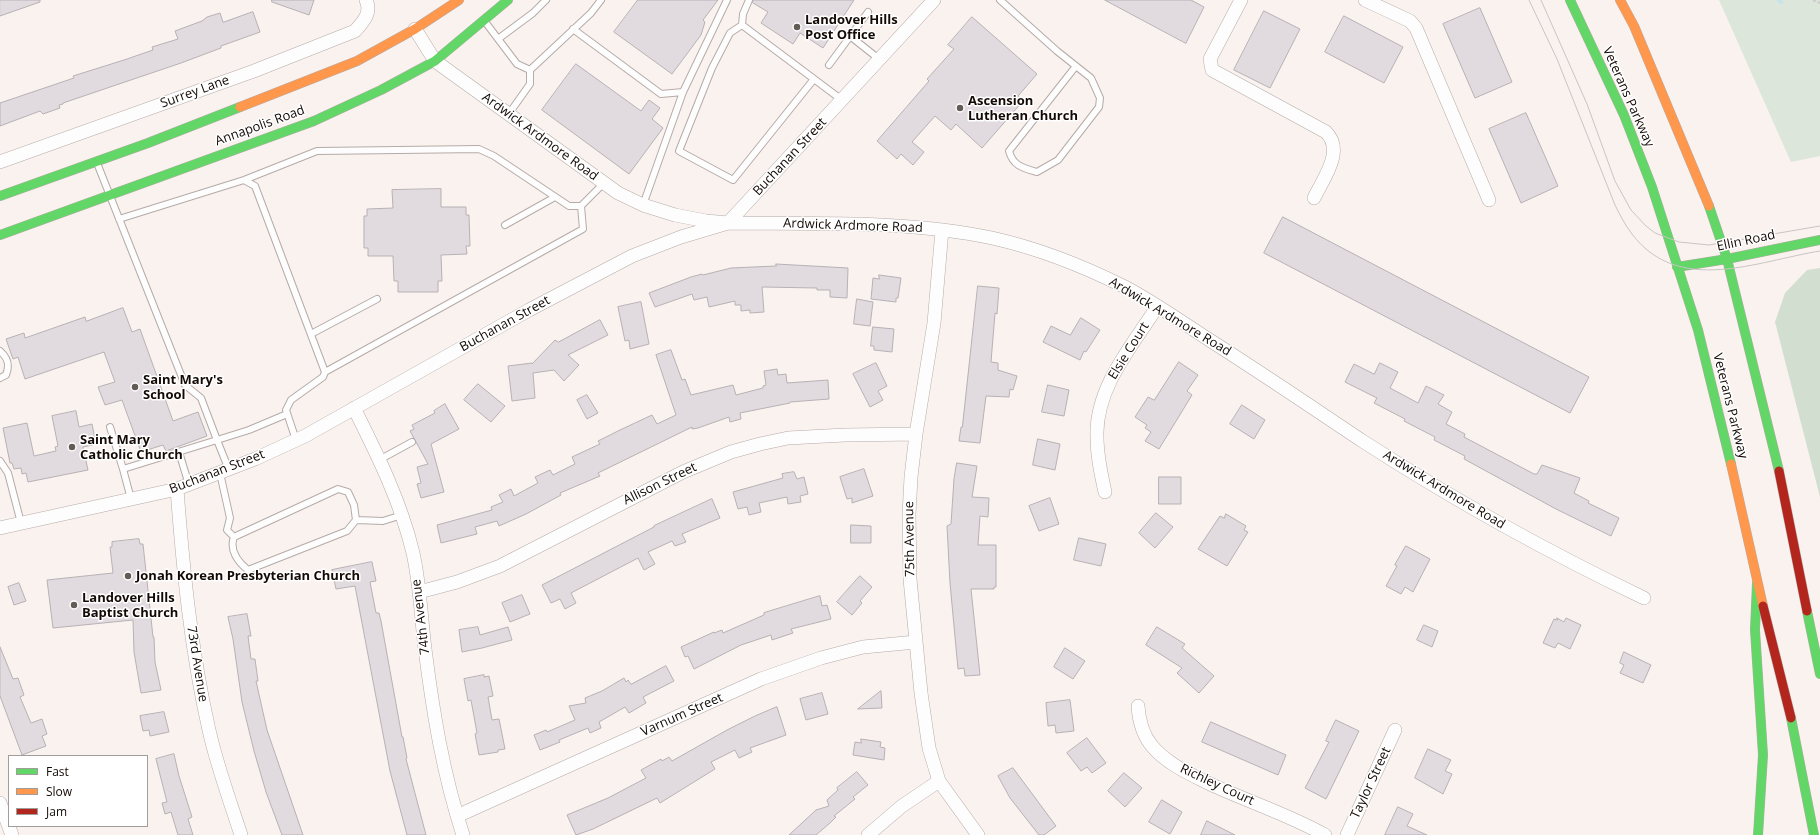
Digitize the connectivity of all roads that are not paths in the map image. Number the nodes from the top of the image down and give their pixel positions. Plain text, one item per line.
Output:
1 (366, 0) edge
2 (459, 0) edge
3 (508, 0) edge
4 (546, 0) edge
5 (601, 0) edge
6 (728, 0) edge
7 (750, 0) edge
8 (934, 0) edge
9 (1000, 0) edge
10 (1241, 0) edge
11 (1365, 0) edge
12 (1570, 0) edge
13 (1620, 0) edge
14 (868, 12) dead end
15 (484, 20) junction
16 (742, 25) junction
17 (415, 29) junction
18 (573, 29) junction
19 (850, 36) junction
20 (498, 39) junction
21 (879, 59) junction
22 (435, 61) junction
23 (829, 64) dead end
24 (1076, 66) junction
25 (530, 70) junction
26 (814, 79) junction
27 (682, 92) junction
28 (842, 100) junction
29 (508, 115) junction
30 (97, 161) junction
31 (0, 162) edge
32 (244, 180) junction
33 (604, 183) junction
34 (109, 195) junction
35 (0, 196) edge
36 (555, 197) junction
37 (1314, 198) dead end
38 (1489, 200) dead end
39 (581, 206) junction
40 (643, 206) junction
41 (119, 219) junction
42 (728, 223) junction
43 (505, 225) dead end
44 (942, 230) junction
45 (0, 235) edge
46 (1820, 240) edge
47 (1727, 259) junction
48 (1677, 266) junction
49 (377, 299) dead end
50 (1157, 307) junction
51 (311, 334) junction
52 (0, 351) edge
53 (326, 372) junction
54 (0, 378) edge
55 (354, 408) junction
56 (287, 414) junction
57 (110, 427) dead end
58 (916, 434) junction
59 (217, 440) junction
60 (296, 440) junction
61 (412, 442) dead end
62 (179, 452) junction
63 (379, 460) junction
64 (0, 461) edge
65 (123, 469) junction
66 (224, 472) junction
67 (183, 487) junction
68 (1105, 492) dead end
69 (131, 500) junction
70 (402, 515) junction
71 (356, 520) junction
72 (21, 523) junction
73 (0, 528) edge
74 (234, 537) junction
75 (1757, 583) junction
76 (419, 592) junction
77 (1644, 598) dead end
78 (916, 642) junction
79 (1820, 674) edge
80 (1138, 706) dead end
81 (1395, 730) dead end
82 (939, 781) junction
83 (0, 803) edge
84 (457, 816) junction
85 (8, 824) edge
86 (241, 835) edge
87 (463, 835) edge
88 (868, 835) edge
89 (978, 835) edge
90 (1325, 835) edge
91 (1346, 835) edge
92 (1758, 835) edge
93 (1814, 835) edge

1 - 31 street, Surrey Lane
2 - 17 main road, Annapolis Road
3 - 15 main road, Annapolis Road
4 - 20 lane
5 - 18 lane
6 - 27 lane
7 - 16 lane
8 - 21 street, Buchanan Street
9 - 24 lane
10 - 37 street
11 - 38 street
12 - 48 main road, Veterans Parkway
13 - 47 main road
14 - 19 lane
15 - 20 lane
15 - 22 main road, Annapolis Road
16 - 26 lane
16 - 26 lane
17 - 22 street, Ardwick Ardmore Road
17 - 30 main road, Annapolis Road
18 - 25 lane
18 - 27 lane
19 - 21 lane
19 - 23 lane
20 - 25 lane
21 - 28 street, Buchanan Street
22 - 29 street, Ardwick Ardmore Road
22 - 34 main road, Annapolis Road
24 - 24 lane
25 - 29 lane
26 - 28 lane
27 - 40 lane
28 - 42 street, Buchanan Street
29 - 33 street, Ardwick Ardmore Road
30 - 34 lane
30 - 35 main road, Annapolis Road
32 - 36 lane
32 - 41 lane
32 - 51 lane
33 - 39 lane
33 - 40 street, Ardwick Ardmore Road
34 - 41 lane
34 - 45 main road, Annapolis Road
36 - 39 lane
36 - 43 lane
39 - 53 lane
40 - 42 street, Ardwick Ardmore Road
41 - 59 lane
42 - 44 street, Ardwick Ardmore Road
42 - 55 street, Buchanan Street
44 - 50 street, Ardwick Ardmore Road
44 - 58 street, 75th Avenue
46 - 47 main road, Ellin Road
47 - 48 main road, Ellin Road
47 - 79 main road
48 - 75 main road, Veterans Parkway
49 - 51 lane
50 - 68 street, Elsie Court
50 - 77 street, Ardwick Ardmore Road
51 - 53 lane
52 - 54 lane
53 - 56 lane
55 - 60 street, Buchanan Street
55 - 63 street, 74th Avenue
56 - 59 lane
56 - 60 lane
57 - 65 lane
58 - 76 street, Allison Street
58 - 78 street, 75th Avenue
59 - 62 lane
59 - 66 lane
60 - 66 street, Buchanan Street
61 - 63 lane
62 - 65 lane
62 - 67 lane
63 - 70 street, 74th Avenue
64 - 72 lane
65 - 69 lane
66 - 67 street, Buchanan Street
66 - 74 lane
67 - 69 street, Buchanan Street
67 - 86 street, 73rd Avenue
69 - 72 street, Buchanan Street
70 - 71 lane
70 - 76 street, 74th Avenue
71 - 74 lane
71 - 74 lane
72 - 73 street, Buchanan Street
75 - 92 main road
75 - 93 main road, Veterans Parkway
76 - 84 street, 74th Avenue
78 - 82 street, 75th Avenue
78 - 84 street, Varnum Street
80 - 90 street, Richley Court
81 - 91 street, Taylor Street
82 - 88 street
82 - 89 street, 75th Avenue
83 - 85 street
84 - 87 street, 74th Avenue

